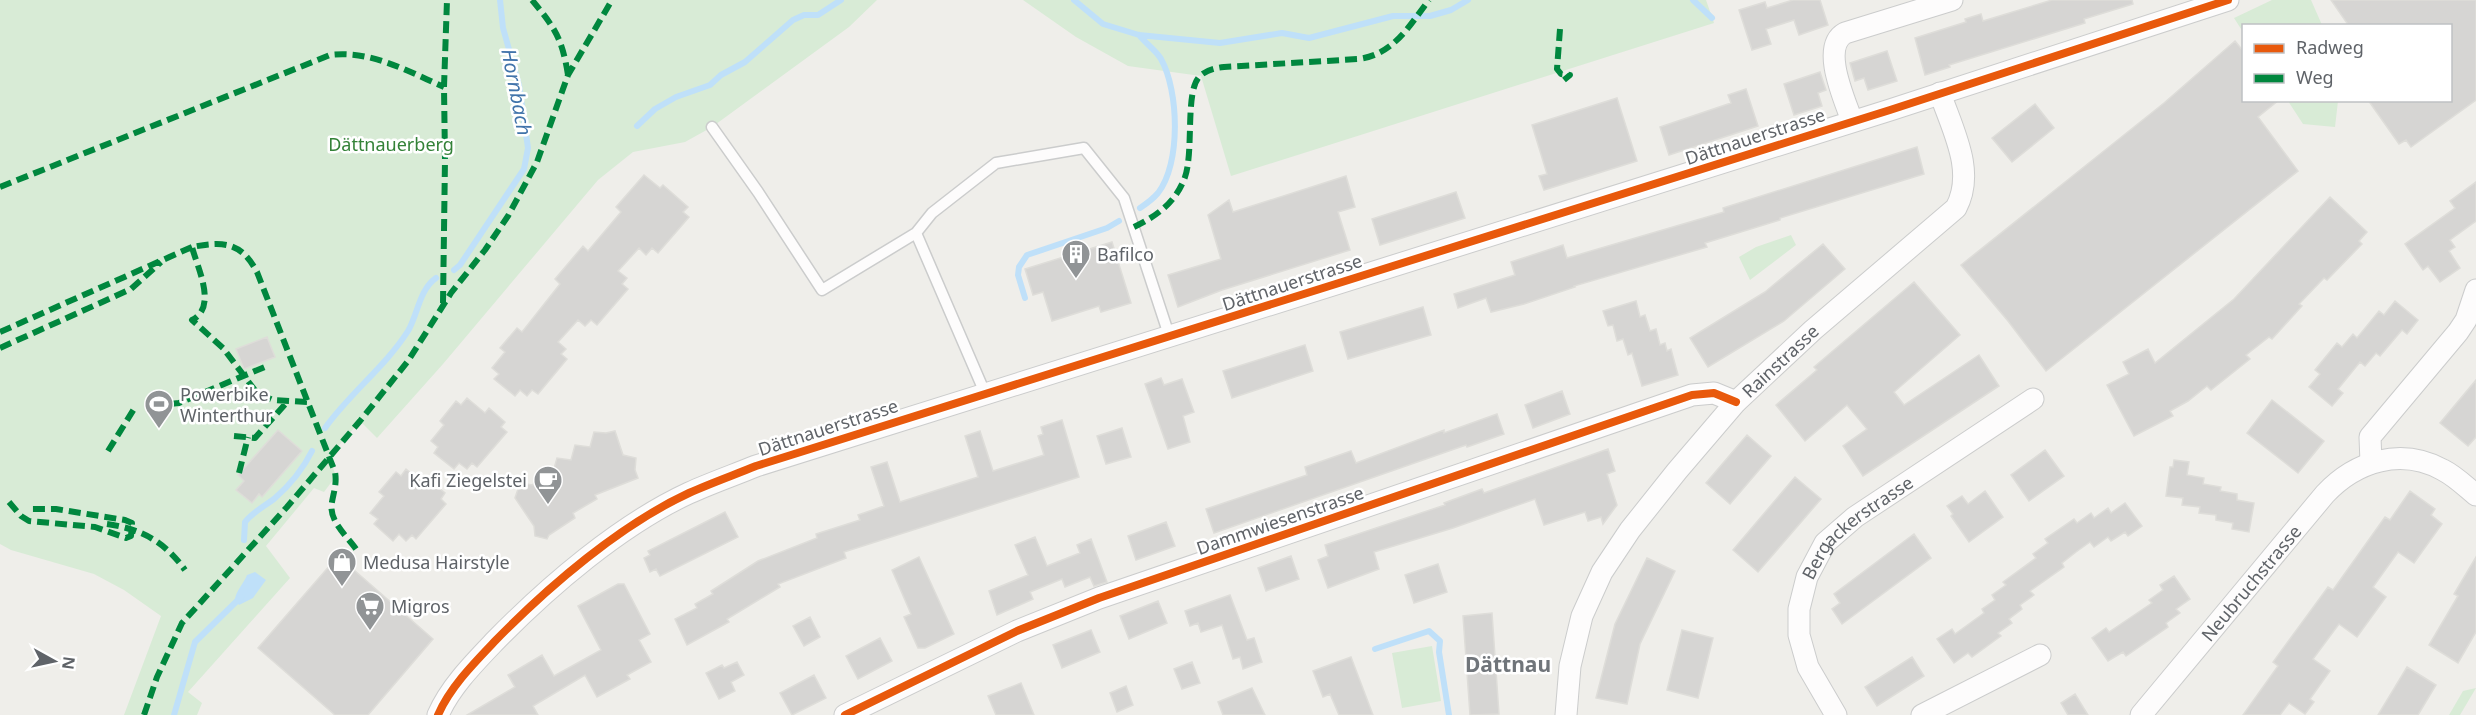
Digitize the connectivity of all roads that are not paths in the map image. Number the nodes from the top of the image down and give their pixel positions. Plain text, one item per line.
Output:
1 (1952, 0) edge
2 (2228, 0) edge
3 (1940, 93) junction
4 (1852, 121) junction
5 (712, 128) dead end
6 (916, 233) junction
7 (2476, 290) edge
8 (1169, 335) junction
9 (985, 393) junction
10 (2033, 399) dead end
11 (1736, 402) junction
12 (2371, 463) junction
13 (2476, 495) edge
14 (2040, 655) dead end
15 (438, 715) edge
16 (845, 715) edge
17 (1566, 715) edge
18 (1836, 715) edge
19 (1922, 715) edge
20 (2141, 715) edge

1 - 4 street
2 - 3 street, Dättnauerstrasse
3 - 4 street, Dättnauerstrasse
3 - 11 street, Rainstrasse
4 - 8 street, Dättnauerstrasse
5 - 6 lane
6 - 8 lane
6 - 9 lane
7 - 12 street
8 - 9 street, Dättnauerstrasse
9 - 15 street, Dättnauerstrasse
10 - 18 street, Bergackerstrasse
11 - 16 street, Dammwiesenstrasse
11 - 17 street, Rainstrasse
12 - 13 street, Neubruchstrasse
12 - 20 street, Neubruchstrasse
14 - 19 street

